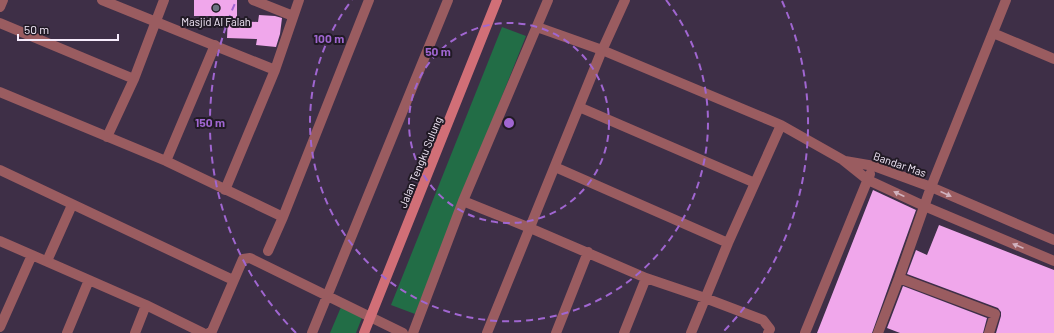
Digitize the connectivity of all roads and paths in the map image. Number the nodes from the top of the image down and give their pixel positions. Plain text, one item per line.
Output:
1 (3, 0) edge
2 (102, 0) edge
3 (164, 0) edge
4 (253, 0) edge
5 (299, 0) edge
6 (369, 0) edge
7 (448, 0) edge
8 (497, 0) edge
9 (548, 0) edge
10 (625, 0) edge
11 (1006, 0) edge
12 (0, 7) edge
13 (292, 16) junction
14 (156, 22) junction
15 (0, 23) edge
16 (537, 27) junction
17 (993, 33) junction
18 (215, 45) junction
19 (602, 50) junction
20 (1054, 59) edge
21 (275, 70) junction
22 (134, 79) junction
23 (0, 92) edge
24 (579, 107) junction
25 (781, 125) junction
26 (107, 137) junction
27 (843, 160) junction
28 (166, 161) junction
29 (874, 166) junction
30 (555, 167) junction
31 (0, 170) edge
32 (868, 180) junction
33 (755, 183) junction
34 (931, 187) junction
35 (225, 190) junction
36 (463, 201) junction
37 (72, 205) junction
38 (924, 206) junction
39 (283, 217) junction
40 (530, 228) junction
41 (0, 240) edge
42 (1054, 240) edge
43 (728, 243) junction
44 (268, 250) dead end
45 (588, 252) junction
46 (32, 255) junction
47 (47, 261) junction
48 (1054, 261) edge
49 (646, 278) junction
50 (899, 278) junction
51 (89, 280) junction
52 (233, 280) junction
53 (326, 296) junction
54 (705, 298) junction
55 (146, 305) junction
56 (370, 318) junction
57 (0, 327) edge
58 (67, 333) edge
59 (135, 333) edge
60 (203, 333) edge
61 (209, 333) edge
62 (312, 333) edge
63 (364, 333) edge
64 (402, 333) edge
65 (414, 333) edge
66 (487, 333) edge
67 (556, 333) edge
68 (624, 333) edge
69 (691, 333) edge
70 (768, 333) edge
71 (805, 333) edge
72 (878, 333) edge
73 (989, 333) edge

1 - 12 street
2 - 14 street
3 - 14 street
4 - 13 street
5 - 13 street
6 - 39 street
7 - 53 street
8 - 56 street, Jalan Tengku Sulung
9 - 16 street
10 - 19 street
11 - 17 street
13 - 21 street
14 - 18 street
14 - 22 street
15 - 22 street
16 - 19 street
16 - 36 street
17 - 20 street
17 - 34 street
18 - 21 street
18 - 28 street
19 - 24 street
19 - 25 street
21 - 35 street
22 - 26 street
23 - 26 street
24 - 30 street
24 - 33 street
25 - 27 street
25 - 33 street
26 - 28 street
27 - 29 street, Bandar Mas
27 - 32 street
28 - 35 street
29 - 32 street
29 - 34 street, Bandar Mas
30 - 40 street
30 - 43 street
31 - 37 street
38 -> 32 street
32 - 71 street
33 - 43 street
34 - 38 street
34 -> 42 street, Bandar Mas
35 - 39 street
36 - 40 street
36 - 65 street
37 - 47 street
37 - 52 street
48 -> 38 street
38 - 50 street
39 - 44 street
40 - 45 street
40 - 66 street
41 - 46 street
43 - 54 street
45 - 49 street
45 - 67 street
46 - 47 street
46 - 57 street
47 - 51 street
49 - 54 street
49 - 68 street
50 - 72 street
50 - 73 street
51 - 55 street
51 - 58 street
52 - 53 street
52 - 61 street
53 - 56 street
53 - 62 street
54 - 69 street
54 - 70 street
55 - 59 street
55 - 60 street
56 - 63 street, Jalan Tengku Sulung
56 - 64 street

